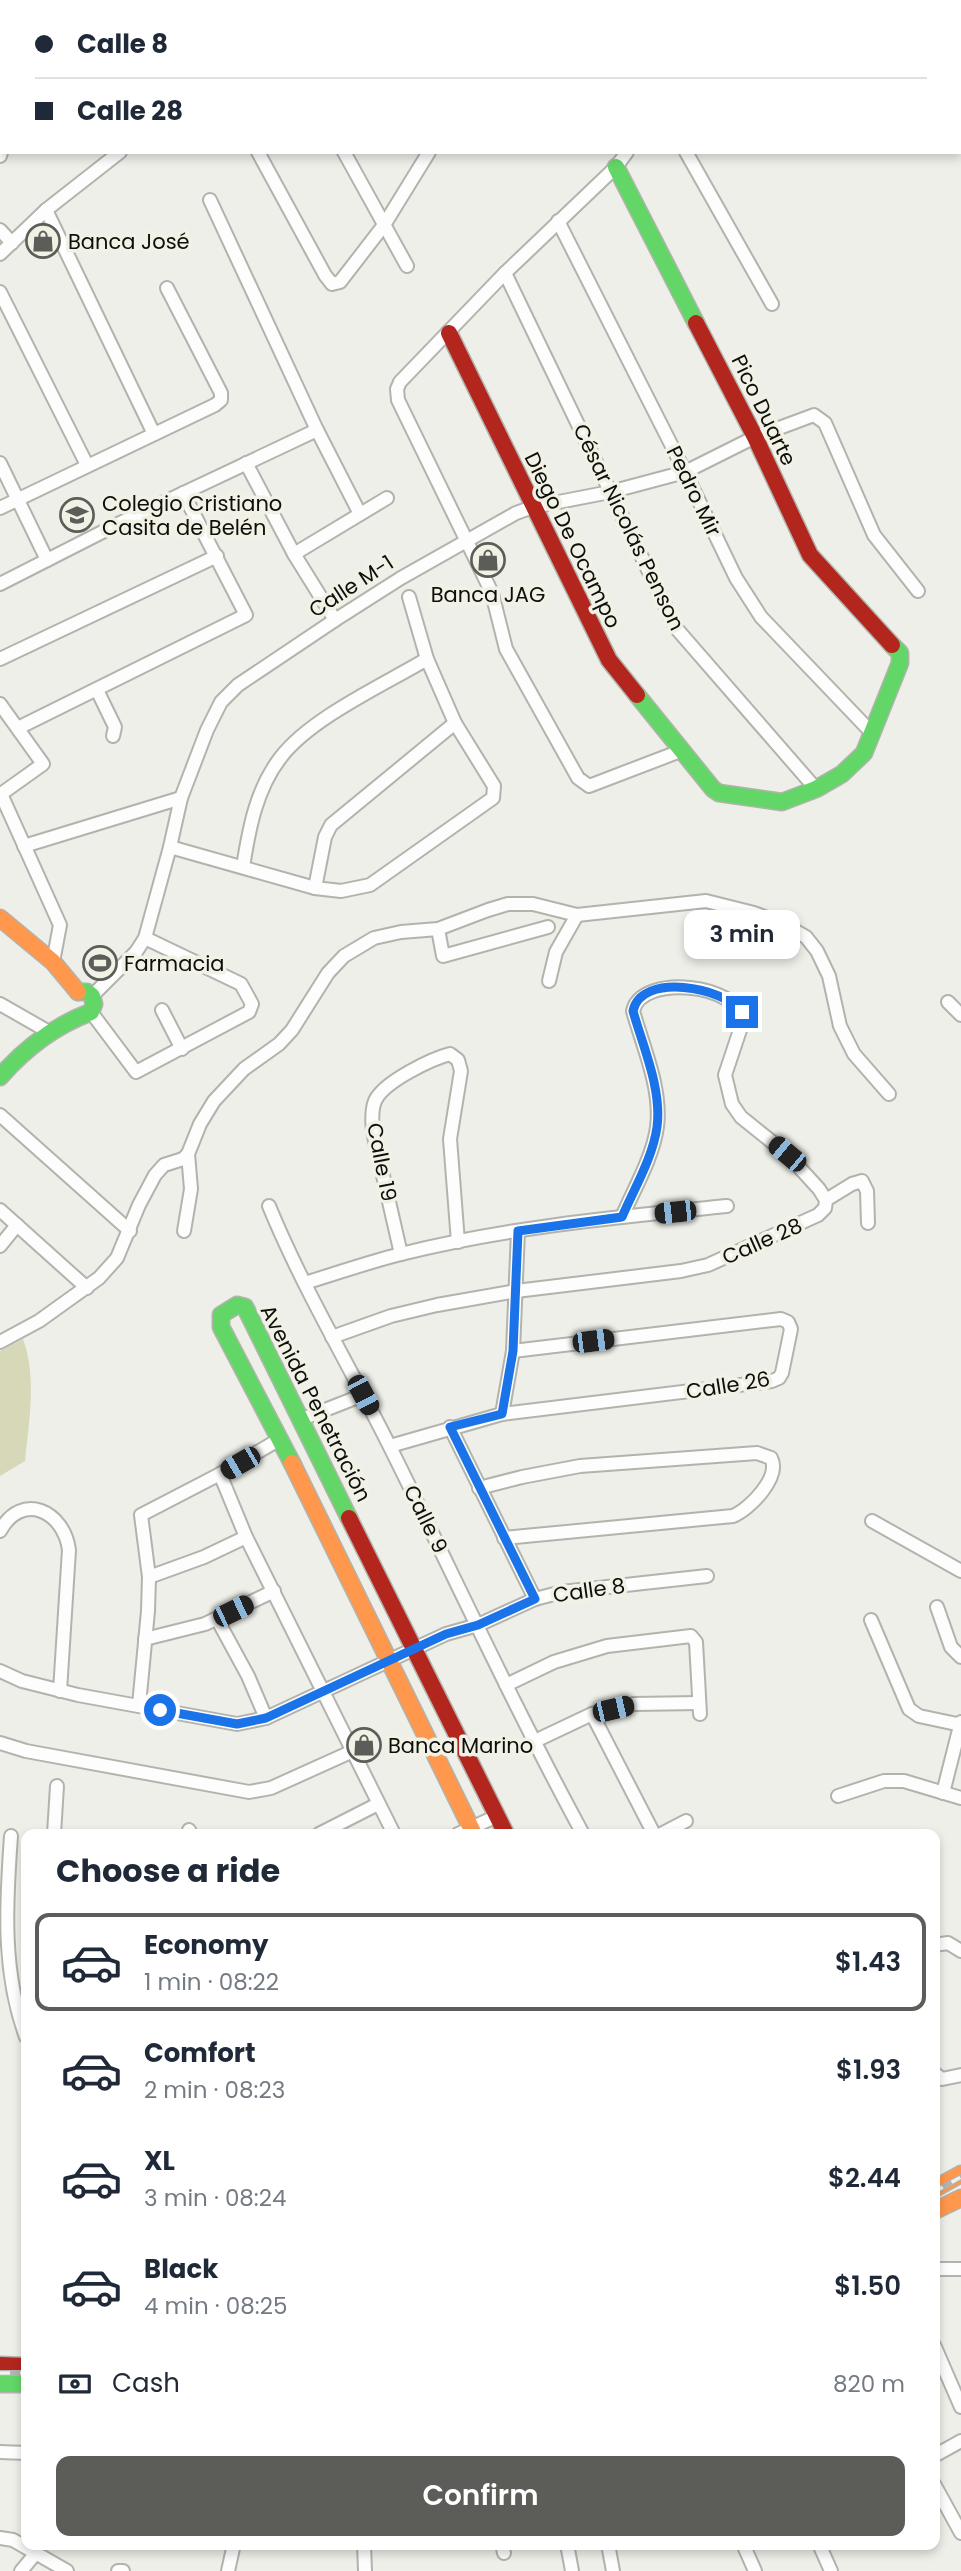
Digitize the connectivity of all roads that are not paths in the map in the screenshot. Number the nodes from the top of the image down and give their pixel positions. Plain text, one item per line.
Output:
1 (117, 154) edge
2 (259, 154) edge
3 (345, 154) edge
4 (428, 154) edge
5 (626, 154) edge
6 (687, 154) edge
7 (616, 167) junction
8 (210, 200) dead end
9 (46, 210) junction
10 (558, 221) junction
11 (384, 225) junction
12 (0, 230) edge
13 (12, 243) junction
14 (0, 254) edge
15 (407, 266) dead end
16 (505, 273) junction
17 (167, 288) dead end
18 (0, 292) edge
19 (772, 304) dead end
20 (449, 333) junction
21 (317, 430) junction
22 (153, 434) junction
23 (755, 437) junction
24 (0, 463) edge
25 (246, 463) junction
26 (87, 465) junction
27 (685, 472) junction
28 (610, 492) junction
29 (183, 493) junction
30 (387, 498) dead end
31 (18, 499) junction
32 (533, 507) junction
33 (0, 508) edge
34 (360, 514) junction
35 (465, 541) junction
36 (294, 554) junction
37 (217, 556) junction
38 (47, 560) junction
39 (0, 584) edge
40 (918, 591) dead end
41 (409, 597) dead end
42 (335, 620) junction
43 (900, 653) joint
44 (0, 659) edge
45 (427, 659) junction
46 (97, 690) junction
47 (0, 704) edge
48 (455, 723) junction
49 (18, 728) junction
50 (872, 733) junction
51 (113, 736) dead end
52 (683, 750) junction
53 (816, 789) junction
54 (1, 794) edge
55 (180, 798) junction
56 (24, 846) junction
57 (170, 847) junction
58 (243, 867) junction
59 (315, 888) junction
60 (577, 915) junction
61 (0, 918) edge
62 (548, 927) dead end
63 (438, 929) junction
64 (0, 930) edge
65 (145, 938) junction
66 (53, 962) junction
67 (548, 981) dead end
68 (948, 1002) dead end
69 (81, 1003) junction
70 (0, 1004) edge
71 (162, 1010) dead end
72 (961, 1015) edge
73 (55, 1027) junction
74 (182, 1049) junction
75 (0, 1077) edge
76 (889, 1094) dead end
77 (0, 1115) edge
78 (188, 1154) junction
79 (826, 1200) junction
80 (269, 1206) dead end
81 (727, 1206) dead end
82 (0, 1210) edge
83 (622, 1217) junction
84 (868, 1223) dead end
85 (17, 1226) junction
86 (130, 1231) junction
87 (184, 1231) dead end
88 (518, 1231) junction
89 (458, 1242) junction
90 (0, 1246) edge
91 (401, 1254) junction
92 (304, 1283) junction
93 (87, 1288) junction
94 (516, 1291) junction
95 (332, 1337) junction
96 (0, 1342) edge
97 (513, 1351) junction
98 (363, 1395) junction
99 (502, 1414) junction
100 (302, 1419) junction
101 (450, 1427) junction
102 (279, 1439) junction
103 (390, 1446) junction
104 (219, 1474) junction
105 (479, 1488) junction
106 (872, 1521) dead end
107 (0, 1531) edge
108 (246, 1537) junction
109 (504, 1538) junction
110 (961, 1571) edge
111 (707, 1576) dead end
112 (149, 1577) junction
113 (274, 1591) junction
114 (535, 1599) junction
115 (937, 1607) dead end
116 (217, 1619) junction
117 (871, 1620) dead end
118 (478, 1625) junction
119 (145, 1639) junction
120 (415, 1649) junction
121 (961, 1657) edge
122 (387, 1660) junction
123 (0, 1671) edge
124 (506, 1685) junction
125 (60, 1691) junction
126 (323, 1692) junction
127 (139, 1706) junction
128 (592, 1714) junction
129 (266, 1718) junction
130 (961, 1724) edge
131 (536, 1741) junction
132 (0, 1743) edge
133 (352, 1751) junction
134 (57, 1786) dead end
135 (943, 1793) junction
136 (838, 1796) dead end
137 (961, 1798) edge
138 (378, 1804) junction
139 (497, 1816) junction
140 (686, 1821) dead end
141 (54, 1829) edge
142 (328, 1829) edge
143 (391, 1829) edge
144 (466, 1829) edge
145 (473, 1829) edge
146 (504, 1829) edge
147 (580, 1829) edge
148 (651, 1829) edge
149 (671, 1829) edge
150 (11, 1836) dead end
151 (940, 1944) edge
152 (958, 1949) edge
153 (21, 2024) edge
154 (961, 2075) edge
155 (940, 2076) edge
156 (961, 2174) edge
157 (940, 2186) edge
158 (961, 2198) edge
159 (940, 2208) edge
160 (961, 2269) edge
161 (940, 2270) edge
162 (940, 2360) edge
163 (0, 2365) edge
164 (21, 2365) edge
165 (0, 2384) edge
166 (21, 2384) edge
167 (961, 2407) edge
168 (961, 2441) edge
169 (0, 2452) edge
170 (21, 2453) edge
171 (940, 2453) edge
172 (940, 2495) edge
173 (961, 2533) edge
174 (0, 2538) edge
175 (21, 2545) edge
176 (31, 2550) edge
177 (233, 2550) edge
178 (364, 2550) edge
179 (568, 2550) edge
180 (609, 2550) edge
181 (746, 2550) edge
182 (822, 2550) edge
183 (36, 2553) junction
184 (21, 2571) edge
185 (67, 2571) edge
186 (118, 2571) edge
187 (123, 2571) edge
188 (228, 2571) edge
189 (365, 2571) edge
190 (572, 2571) edge
191 (613, 2571) edge
192 (755, 2571) edge
193 (831, 2571) edge

1 - 9 street
2 - 11 street
3 - 11 street
4 - 11 street
5 - 7 street
6 - 19 street
7 - 10 street
7 - 23 street, Pico Duarte
8 - 21 street
9 - 13 street
9 - 22 street
10 - 16 street
10 - 27 street, Pedro Mir
11 - 15 street
12 - 13 street
13 - 14 street
16 - 20 street
16 - 28 street, César Nicolás Penson
17 - 22 street
18 - 26 street
20 - 32 street, Diego De Ocampo
20 - 35 street
21 - 25 street
21 - 34 street
22 - 26 street
23 - 27 street, Calle M-1
23 - 40 street, Calle M-1
23 - 43 street, Pico Duarte
24 - 31 street
25 - 29 street
25 - 36 street
26 - 31 street
27 - 28 street, Calle M-1
27 - 50 street, Pedro Mir
28 - 32 street, Calle M-1
28 - 53 street, César Nicolás Penson
29 - 37 street
29 - 38 street
30 - 34 street
31 - 33 street
31 - 38 street
32 - 35 street, Calle M-1
32 - 52 street, Diego De Ocampo
34 - 36 street
35 - 42 street, Calle M-1
35 - 52 street
36 - 42 street
37 - 44 street
37 - 46 street
38 - 39 street
41 - 45 street
42 - 55 street, Calle M-1
43 - 50 street, Diego De Ocampo
45 - 48 street
45 - 58 street
46 - 49 street
46 - 51 street
47 - 49 street
48 - 59 street
48 - 59 street
49 - 54 street
50 - 53 street, Diego De Ocampo
52 - 53 street, Diego De Ocampo
54 - 56 street
55 - 56 street
55 - 57 street, Calle M-1
56 - 66 street
57 - 58 street
57 - 65 street, Calle M-1
58 - 59 street
60 - 63 street
60 - 67 street
60 - 76 street
61 - 66 street
62 - 63 street
63 - 78 street
64 - 69 street
65 - 69 street, Calle M-1
65 - 74 street
66 - 69 street
68 - 72 street
69 - 73 street, Calle M-1
69 - 74 street
70 - 73 street
71 - 74 street
73 - 75 street, Calle M-1
77 - 86 street
78 - 86 street
78 - 87 street
79 - 83 street
79 - 84 street, Calle 28
79 - 94 street, Calle 28
80 - 92 street, Calle 9
81 - 83 street
82 - 85 street
83 - 88 street
85 - 90 street
85 - 93 street
86 - 93 street
88 - 89 street
88 - 94 street
89 - 91 street
89 - 91 street, Calle 19
91 - 92 street
92 - 95 street, Calle 9
93 - 96 street
94 - 95 street, Calle 28
94 - 97 street
95 - 98 street, Calle 9
97 - 99 street
97 - 99 street, Calle 26
98 - 100 street
98 - 103 street, Calle 9
99 - 101 street, Calle 26
100 - 102 street, Avenida Penetración
100 - 120 street, Avenida Penetración
101 - 103 street, Calle 26
101 - 105 street
102 - 104 street
102 - 122 street, Avenida Penetración
103 - 118 street, Calle 9
104 - 108 street
104 - 112 street
105 - 109 street
105 - 109 street
106 - 110 street
107 - 125 street
108 - 112 street
108 - 113 street
109 - 114 street
111 - 114 street, Calle 8
112 - 119 street
113 - 116 street
113 - 126 street
114 - 118 street, Calle 8
115 - 121 street
116 - 119 street
116 - 129 street
117 - 130 street
118 - 120 street, Calle 8
118 - 124 street, Calle 9
119 - 127 street
120 - 122 street, Calle 8
120 - 139 street, Avenida Penetración
122 - 126 street, Calle 8
122 - 144 street, Avenida Penetración
123 - 125 street, Calle 8
124 - 128 street
124 - 131 street, Calle 9
125 - 127 street, Calle 8
126 - 129 street, Calle 8
126 - 133 street
127 - 129 street, Calle 8
128 - 131 street
128 - 148 street
130 - 135 street
131 - 147 street, Calle 9
132 - 133 street
133 - 138 street
134 - 141 street
135 - 136 street
135 - 137 street
138 - 142 street
138 - 143 street
139 - 145 street
139 - 146 street, Avenida Penetración
140 - 149 street
150 - 153 street
151 - 152 street
154 - 155 street
156 - 157 street
158 - 159 street
160 - 161 street
162 - 167 street
163 - 164 street
165 - 166 street
168 - 171 street
169 - 170 street
172 - 173 street
174 - 175 street
176 - 183 street
177 - 188 street
178 - 189 street
179 - 190 street
180 - 191 street
181 - 192 street
182 - 193 street
183 - 184 street
183 - 185 street
186 - 187 street

